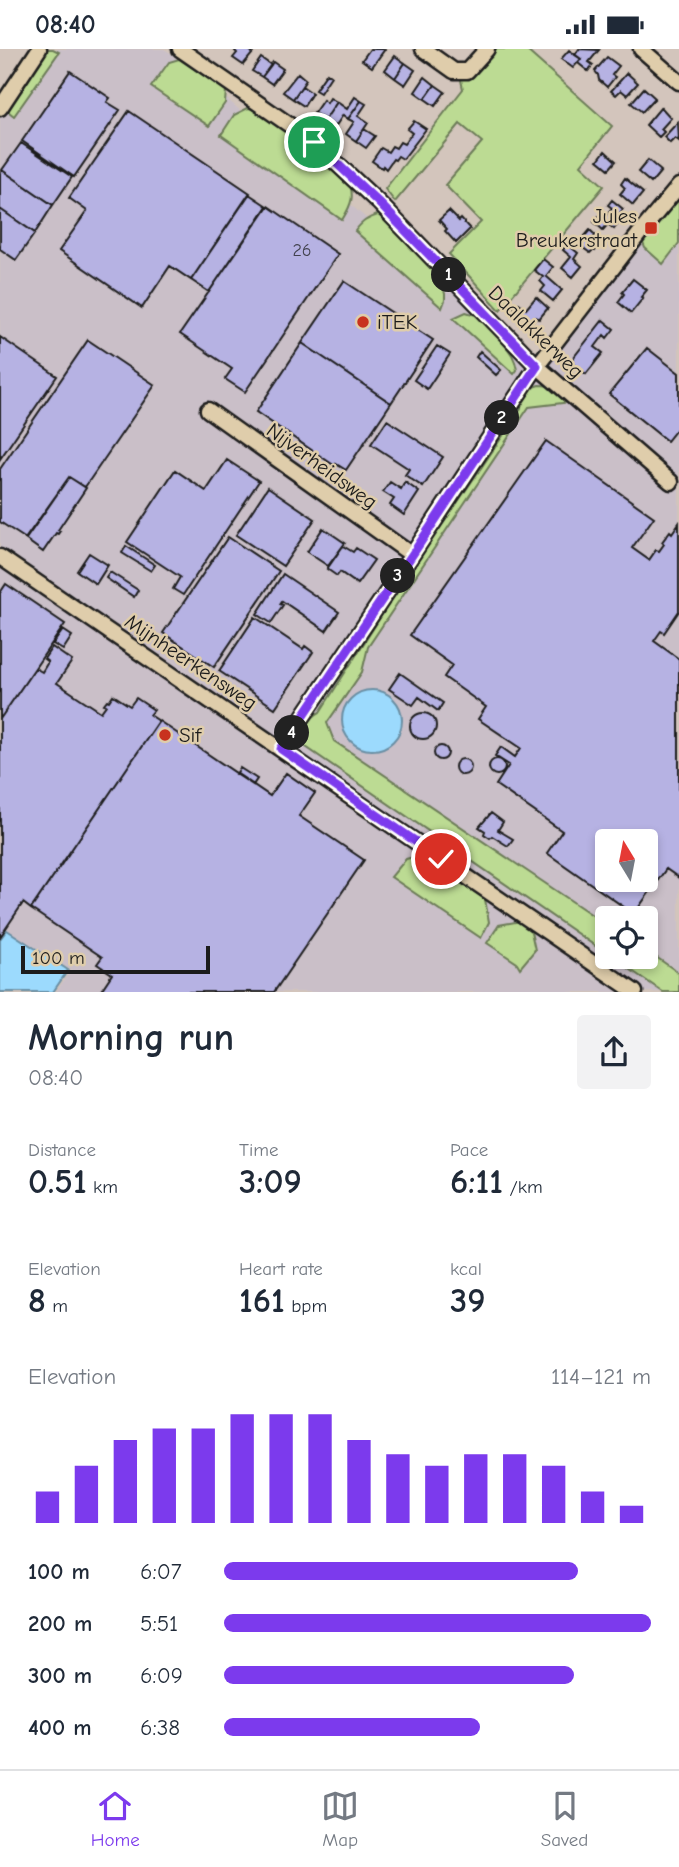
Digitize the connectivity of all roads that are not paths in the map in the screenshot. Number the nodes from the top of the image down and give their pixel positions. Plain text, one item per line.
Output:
1 (39, 49) edge
2 (180, 49) edge
3 (423, 49) edge
4 (486, 49) edge
5 (640, 49) edge
6 (679, 82) edge
7 (0, 108) edge
8 (679, 185) edge
9 (537, 366) junction
10 (208, 410) dead end
11 (671, 482) dead end
12 (412, 555) junction
13 (0, 557) edge
14 (281, 749) junction
15 (635, 992) edge

1 - 7 street
2 - 9 street, Daalakkerweg
3 - 4 street
5 - 6 street
8 - 9 street
9 - 11 street, Daalakkerweg
9 - 12 street
10 - 12 street, Nijverheidsweg
12 - 14 street
13 - 14 street, Mijnheerkensweg
14 - 15 street, Mijnheerkensweg

